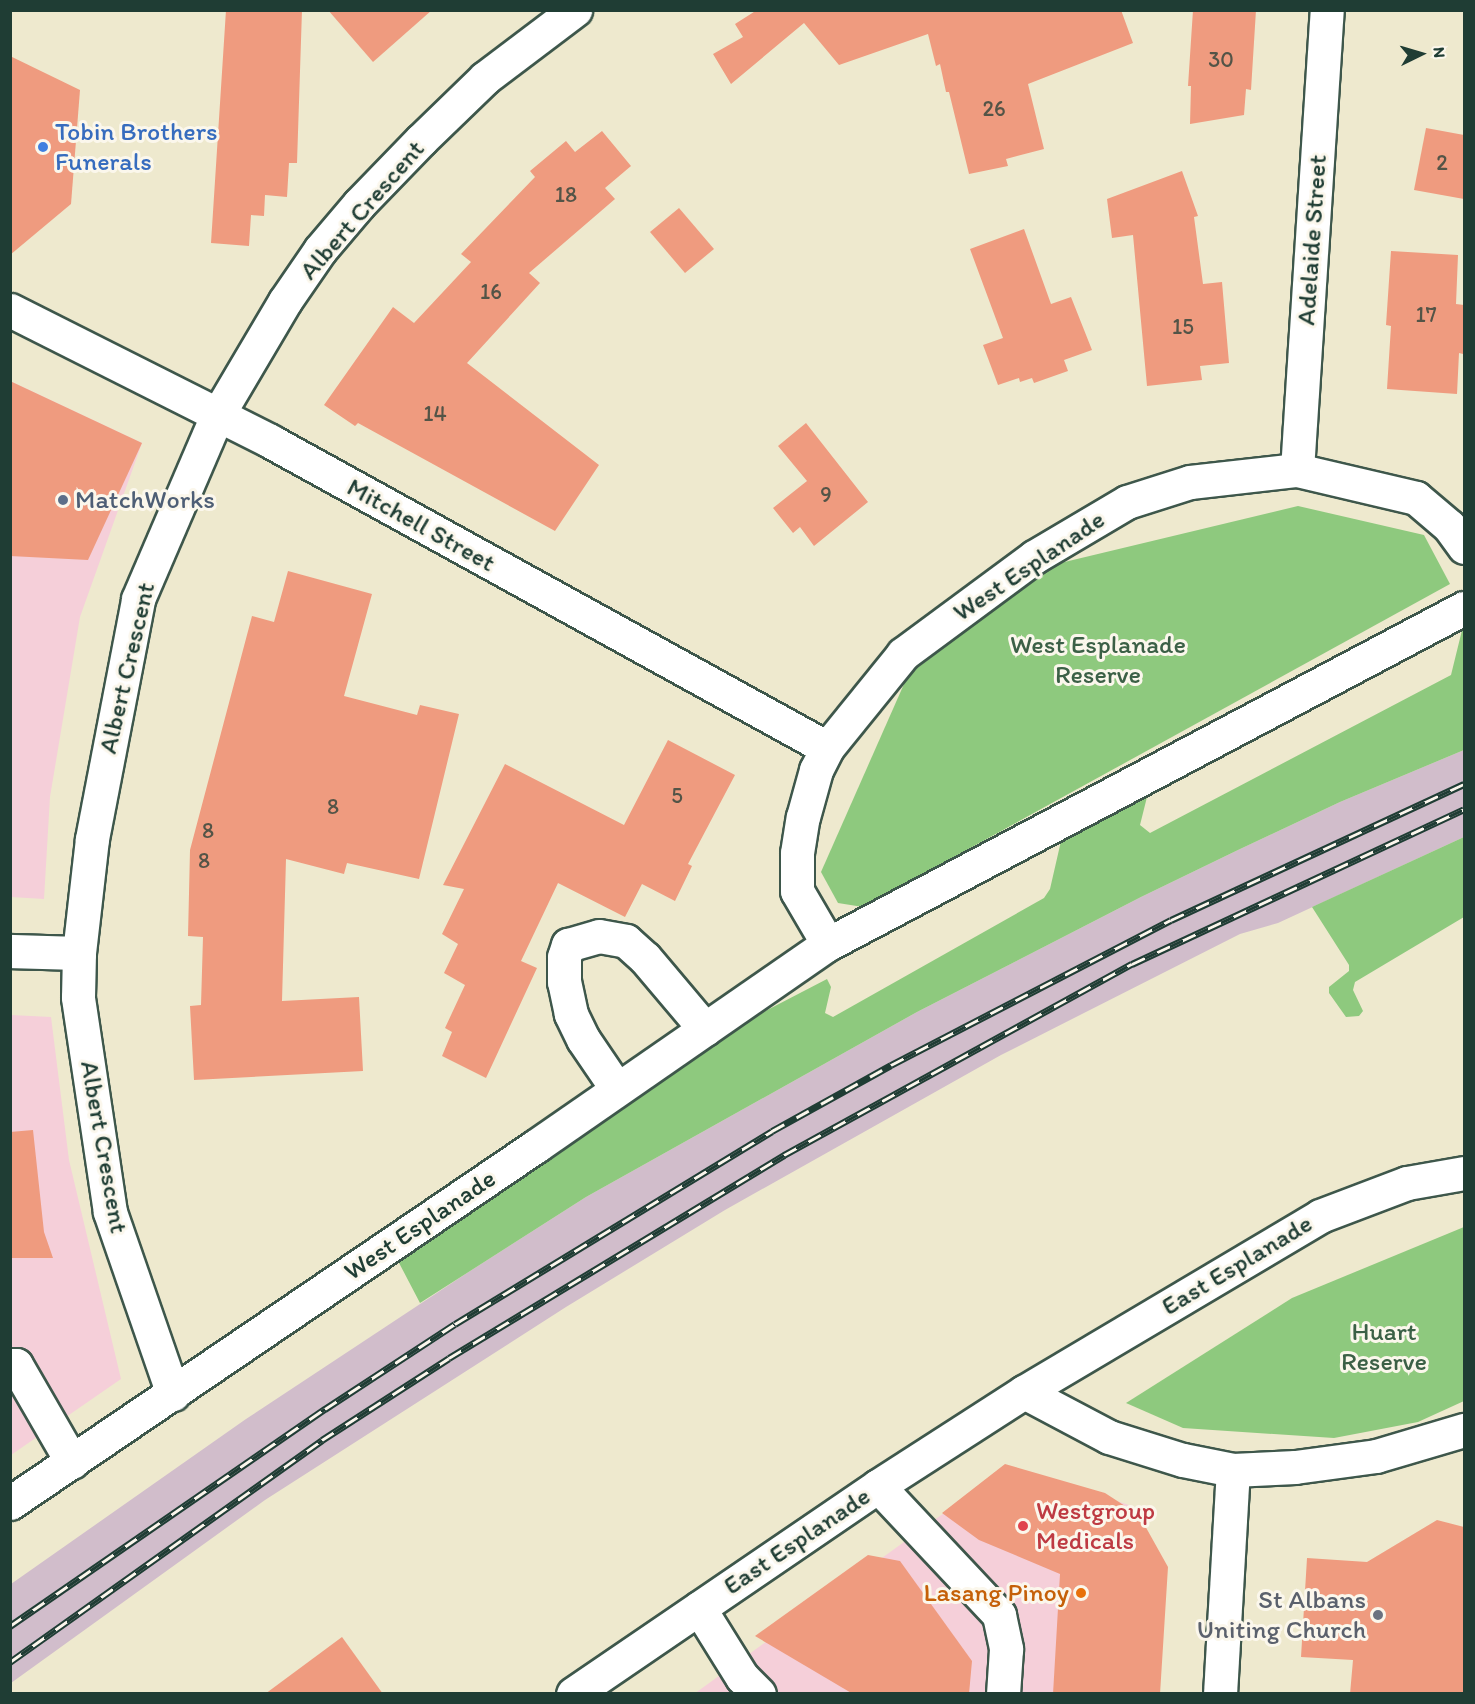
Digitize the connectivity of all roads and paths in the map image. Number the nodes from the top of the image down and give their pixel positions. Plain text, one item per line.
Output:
1 (575, 10) edge
2 (1327, 10) edge
3 (10, 310) edge
4 (217, 416) junction
5 (1297, 470) junction
6 (1464, 548) edge
7 (1464, 608) edge
8 (827, 748) junction
9 (828, 944) junction
10 (10, 951) edge
11 (79, 953) junction
12 (705, 1029) junction
13 (617, 1089) junction
14 (1464, 1173) edge
15 (10, 1365) edge
16 (1024, 1392) junction
17 (173, 1394) junction
18 (1464, 1430) edge
19 (72, 1462) junction
20 (1233, 1470) junction
21 (879, 1486) junction
22 (10, 1503) edge
23 (699, 1608) junction
24 (573, 1694) edge
25 (759, 1694) edge
26 (1003, 1694) edge
27 (1221, 1694) edge

1 - 4 street, Albert Crescent
2 - 5 street, Adelaide Street
3 - 4 street, Mitchell Street
4 - 8 street, Mitchell Street
4 - 11 street, Albert Crescent
5 - 6 street, West Esplanade
5 - 8 street, West Esplanade
7 - 9 street, West Esplanade
8 - 9 street, West Esplanade
9 - 12 street, West Esplanade
10 - 11 street
11 - 17 street, Albert Crescent
12 - 13 street, West Esplanade
12 - 13 street
13 - 17 street, West Esplanade
14 - 16 street, East Esplanade
15 - 19 street
16 - 20 street
16 - 21 street, East Esplanade
17 - 19 street, West Esplanade
18 - 20 street
19 - 22 street, West Esplanade
20 - 27 street
21 - 23 street, East Esplanade
21 - 26 street
23 - 24 street, East Esplanade
23 - 25 street

